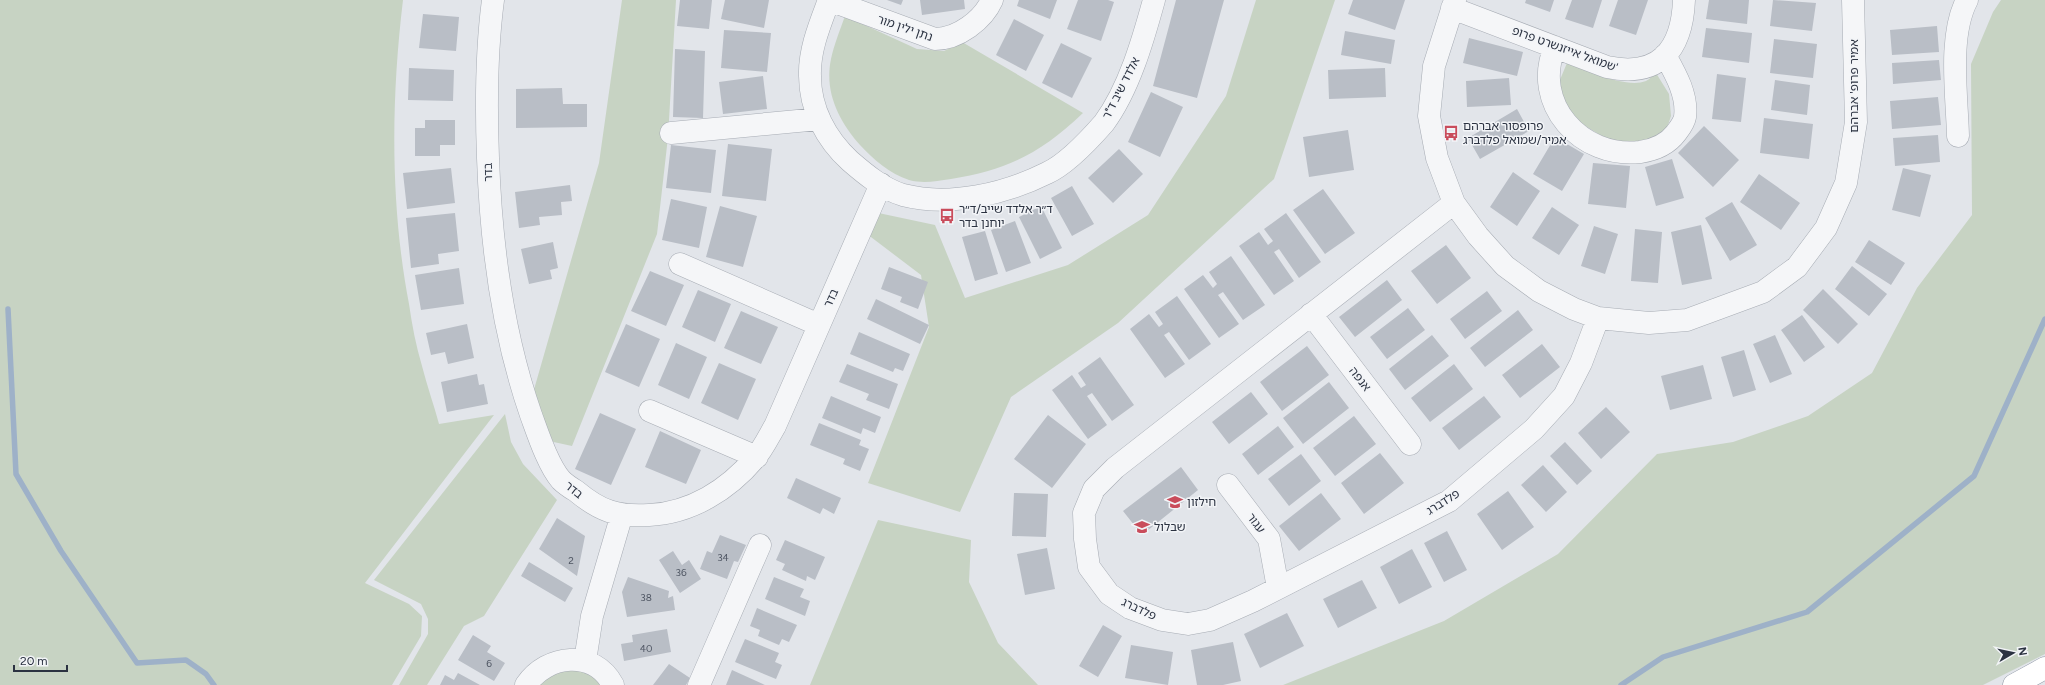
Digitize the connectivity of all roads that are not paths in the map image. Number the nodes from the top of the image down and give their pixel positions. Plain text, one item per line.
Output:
1 (493, 0) edge
2 (829, 0) edge
3 (992, 0) edge
4 (1154, 0) edge
5 (1684, 0) edge
6 (1853, 0) edge
7 (1967, 0) edge
8 (1453, 4) edge
9 (1555, 47) junction
10 (1665, 55) junction
11 (818, 119) junction
12 (671, 133) dead end
13 (1958, 136) dead end
14 (881, 184) junction
15 (1454, 203) junction
16 (680, 264) dead end
17 (1310, 314) junction
18 (1598, 318) junction
19 (819, 325) junction
20 (650, 412) dead end
21 (1410, 444) dead end
22 (756, 457) junction
23 (1228, 485) dead end
24 (622, 514) junction
25 (760, 545) dead end
26 (1278, 588) junction
27 (585, 661) junction
28 (2045, 668) edge
29 (526, 685) edge
30 (613, 685) edge
31 (699, 685) edge
32 (2014, 685) edge

1 - 24 street, בדר
2 - 3 street, נתן ילין מור
2 - 11 street, אלדד שיב ד"ר
4 - 14 street, אלדד שיב ד"ר
5 - 10 street, שמואל אייזנשרט פרופ'
6 - 18 street, אמיר פרופ' אברהם
7 - 13 street
8 - 9 street, שמואל אייזנשרט פרופ'
8 - 15 street, אמיר פרופ' אברהם
9 - 10 street, שמואל אייזנשרט פרופ'
9 - 10 street
11 - 12 street
11 - 14 street, אלדד שיב ד"ר
14 - 19 street, בדר
15 - 17 street, פלדברג
15 - 18 street, אמיר פרופ' אברהם
16 - 19 street
17 - 21 street, אנפה
17 - 26 street, פלדברג
18 - 26 street, פלדברג
19 - 22 street, בדר
20 - 22 street
22 - 24 street, בדר
23 - 26 street, עגור
24 - 27 street
25 - 31 street
27 - 29 street
27 - 30 street
28 - 32 highway

